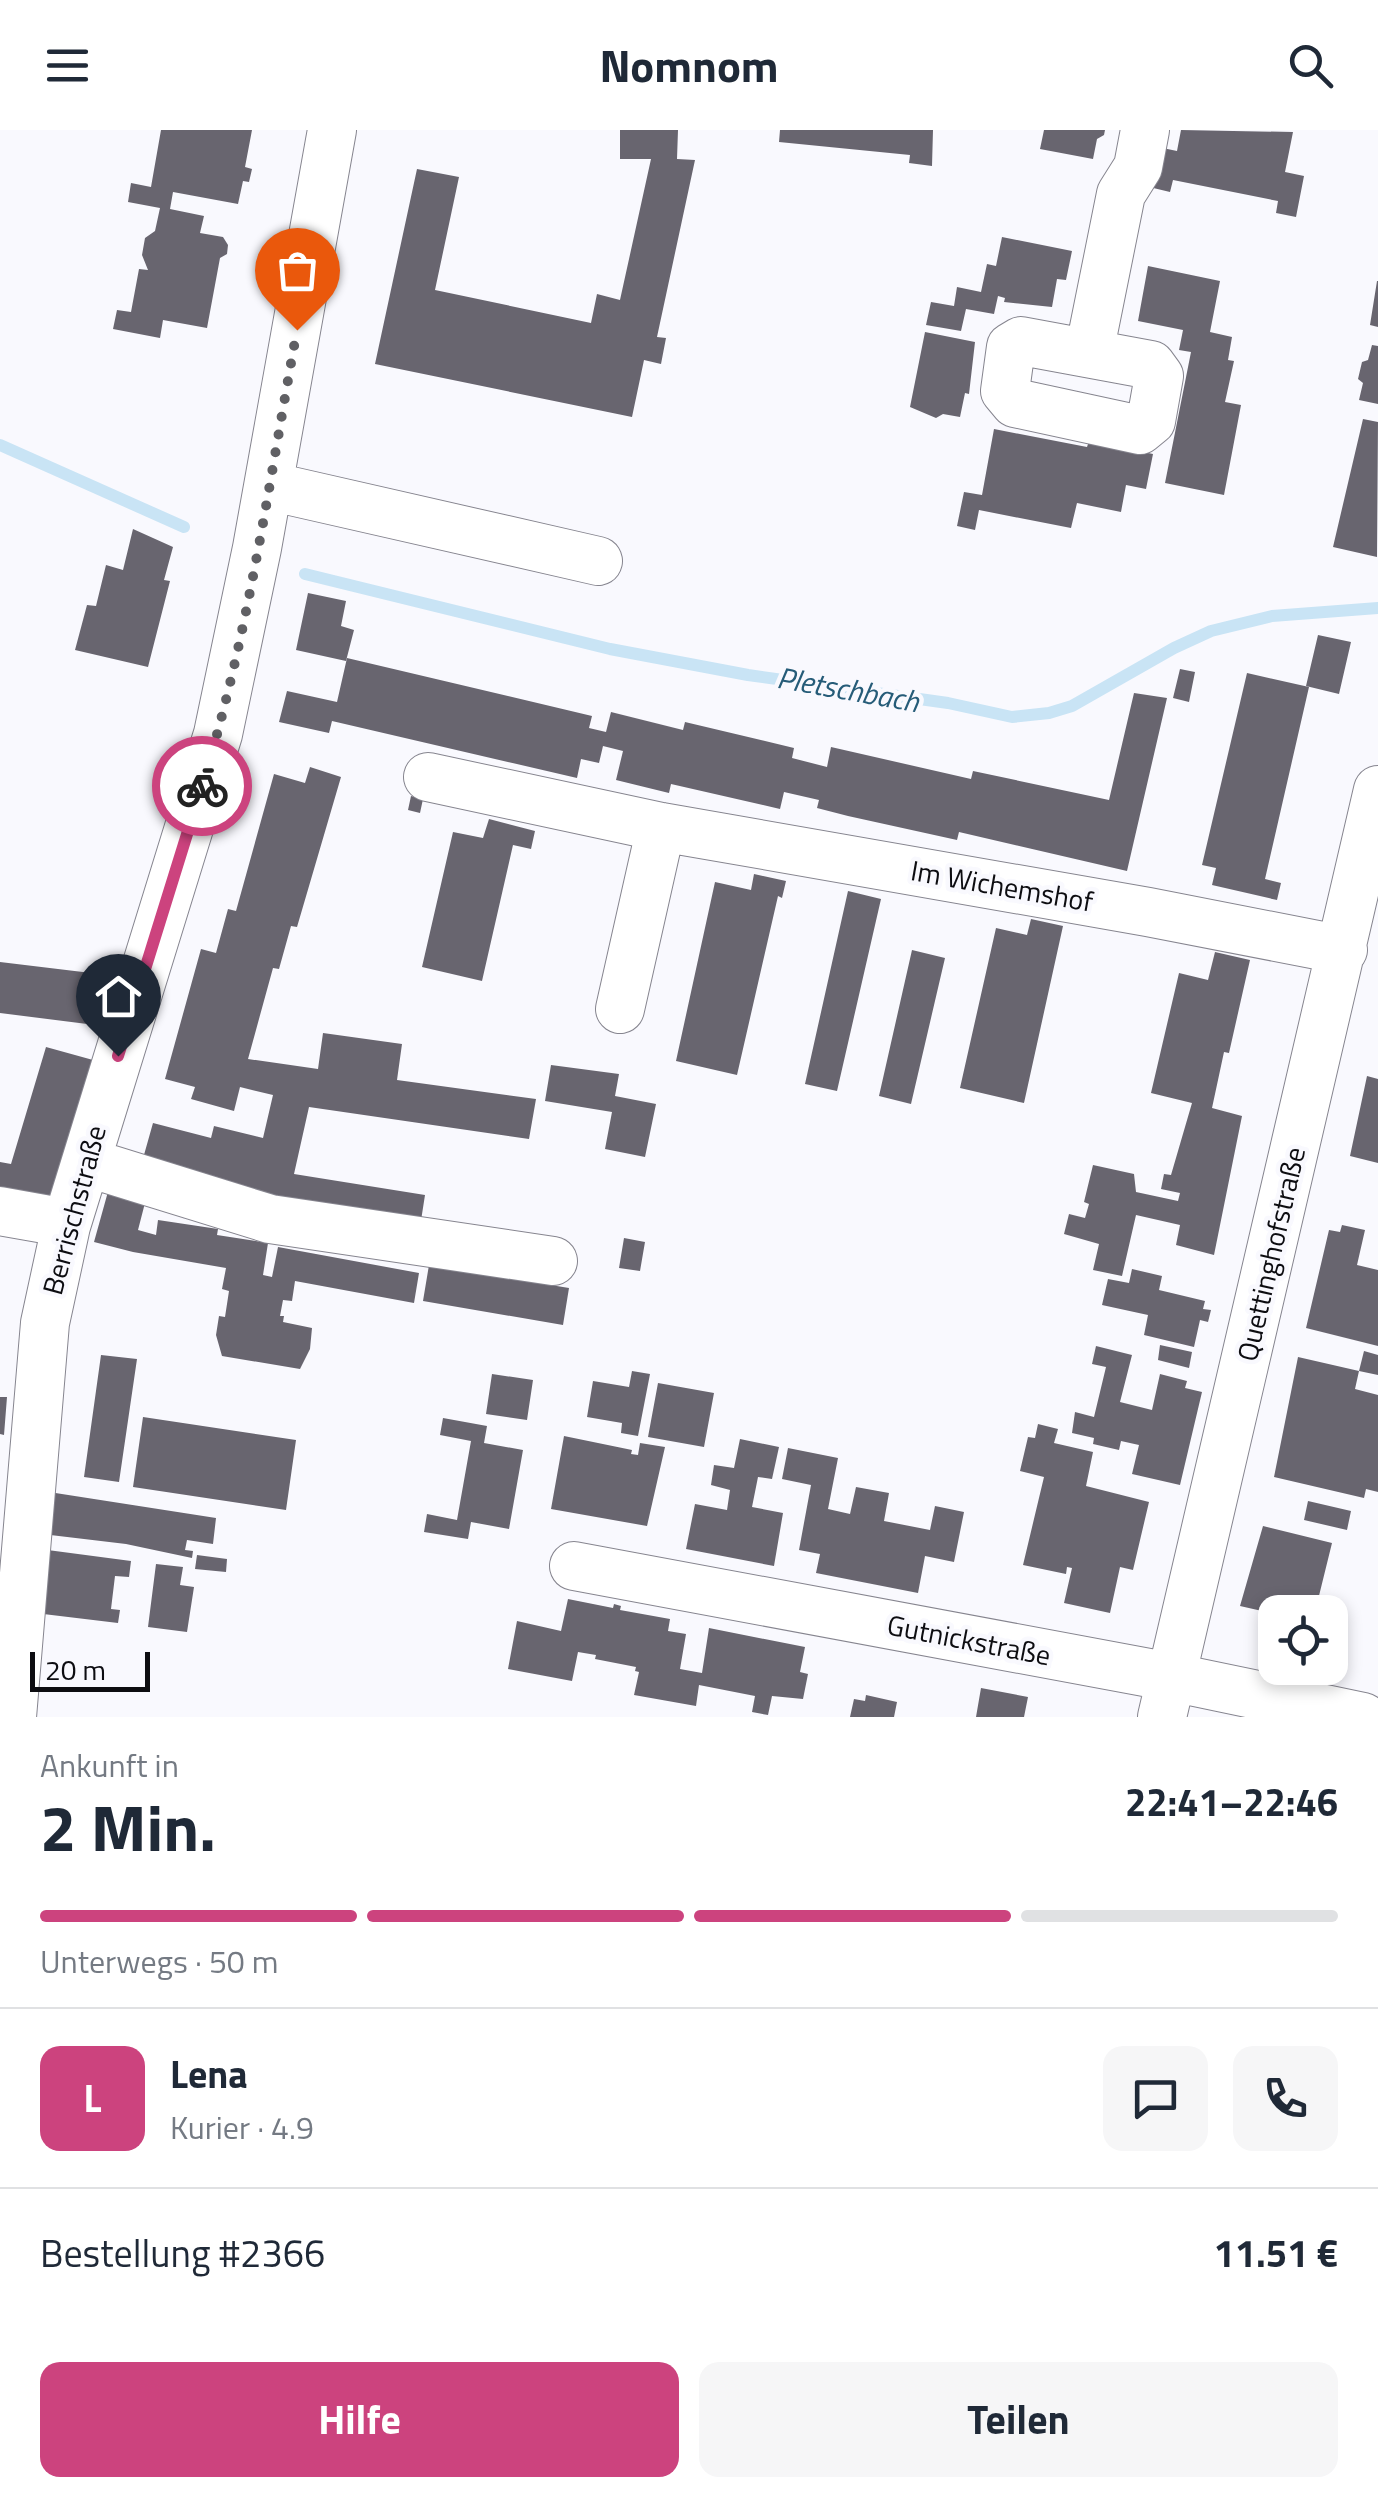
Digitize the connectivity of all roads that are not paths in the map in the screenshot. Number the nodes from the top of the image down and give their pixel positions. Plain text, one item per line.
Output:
1 (332, 130) edge
2 (1145, 130) edge
3 (1089, 353) dead end
4 (269, 486) junction
5 (598, 561) dead end
6 (428, 778) dead end
7 (1378, 790) edge
8 (661, 827) junction
9 (1343, 950) junction
10 (620, 1009) dead end
11 (86, 1162) junction
12 (0, 1211) edge
13 (66, 1223) junction
14 (553, 1261) dead end
15 (574, 1566) dead end
16 (1166, 1697) edge
17 (12, 1717) edge
18 (1363, 1717) edge

1 - 4 street, Berrischstraße
2 - 3 street
4 - 5 street
4 - 11 street, Berrischstraße
6 - 8 street, Im Wichemshof
7 - 9 street, Quettinghofstraße
8 - 9 street, Im Wichemshof
8 - 10 street
9 - 16 street, Quettinghofstraße
11 - 13 street, Berrischstraße
11 - 14 street
12 - 13 street
13 - 17 street, Berrischstraße
15 - 16 street, Gutnickstraße
16 - 18 street, Gutnickstraße

